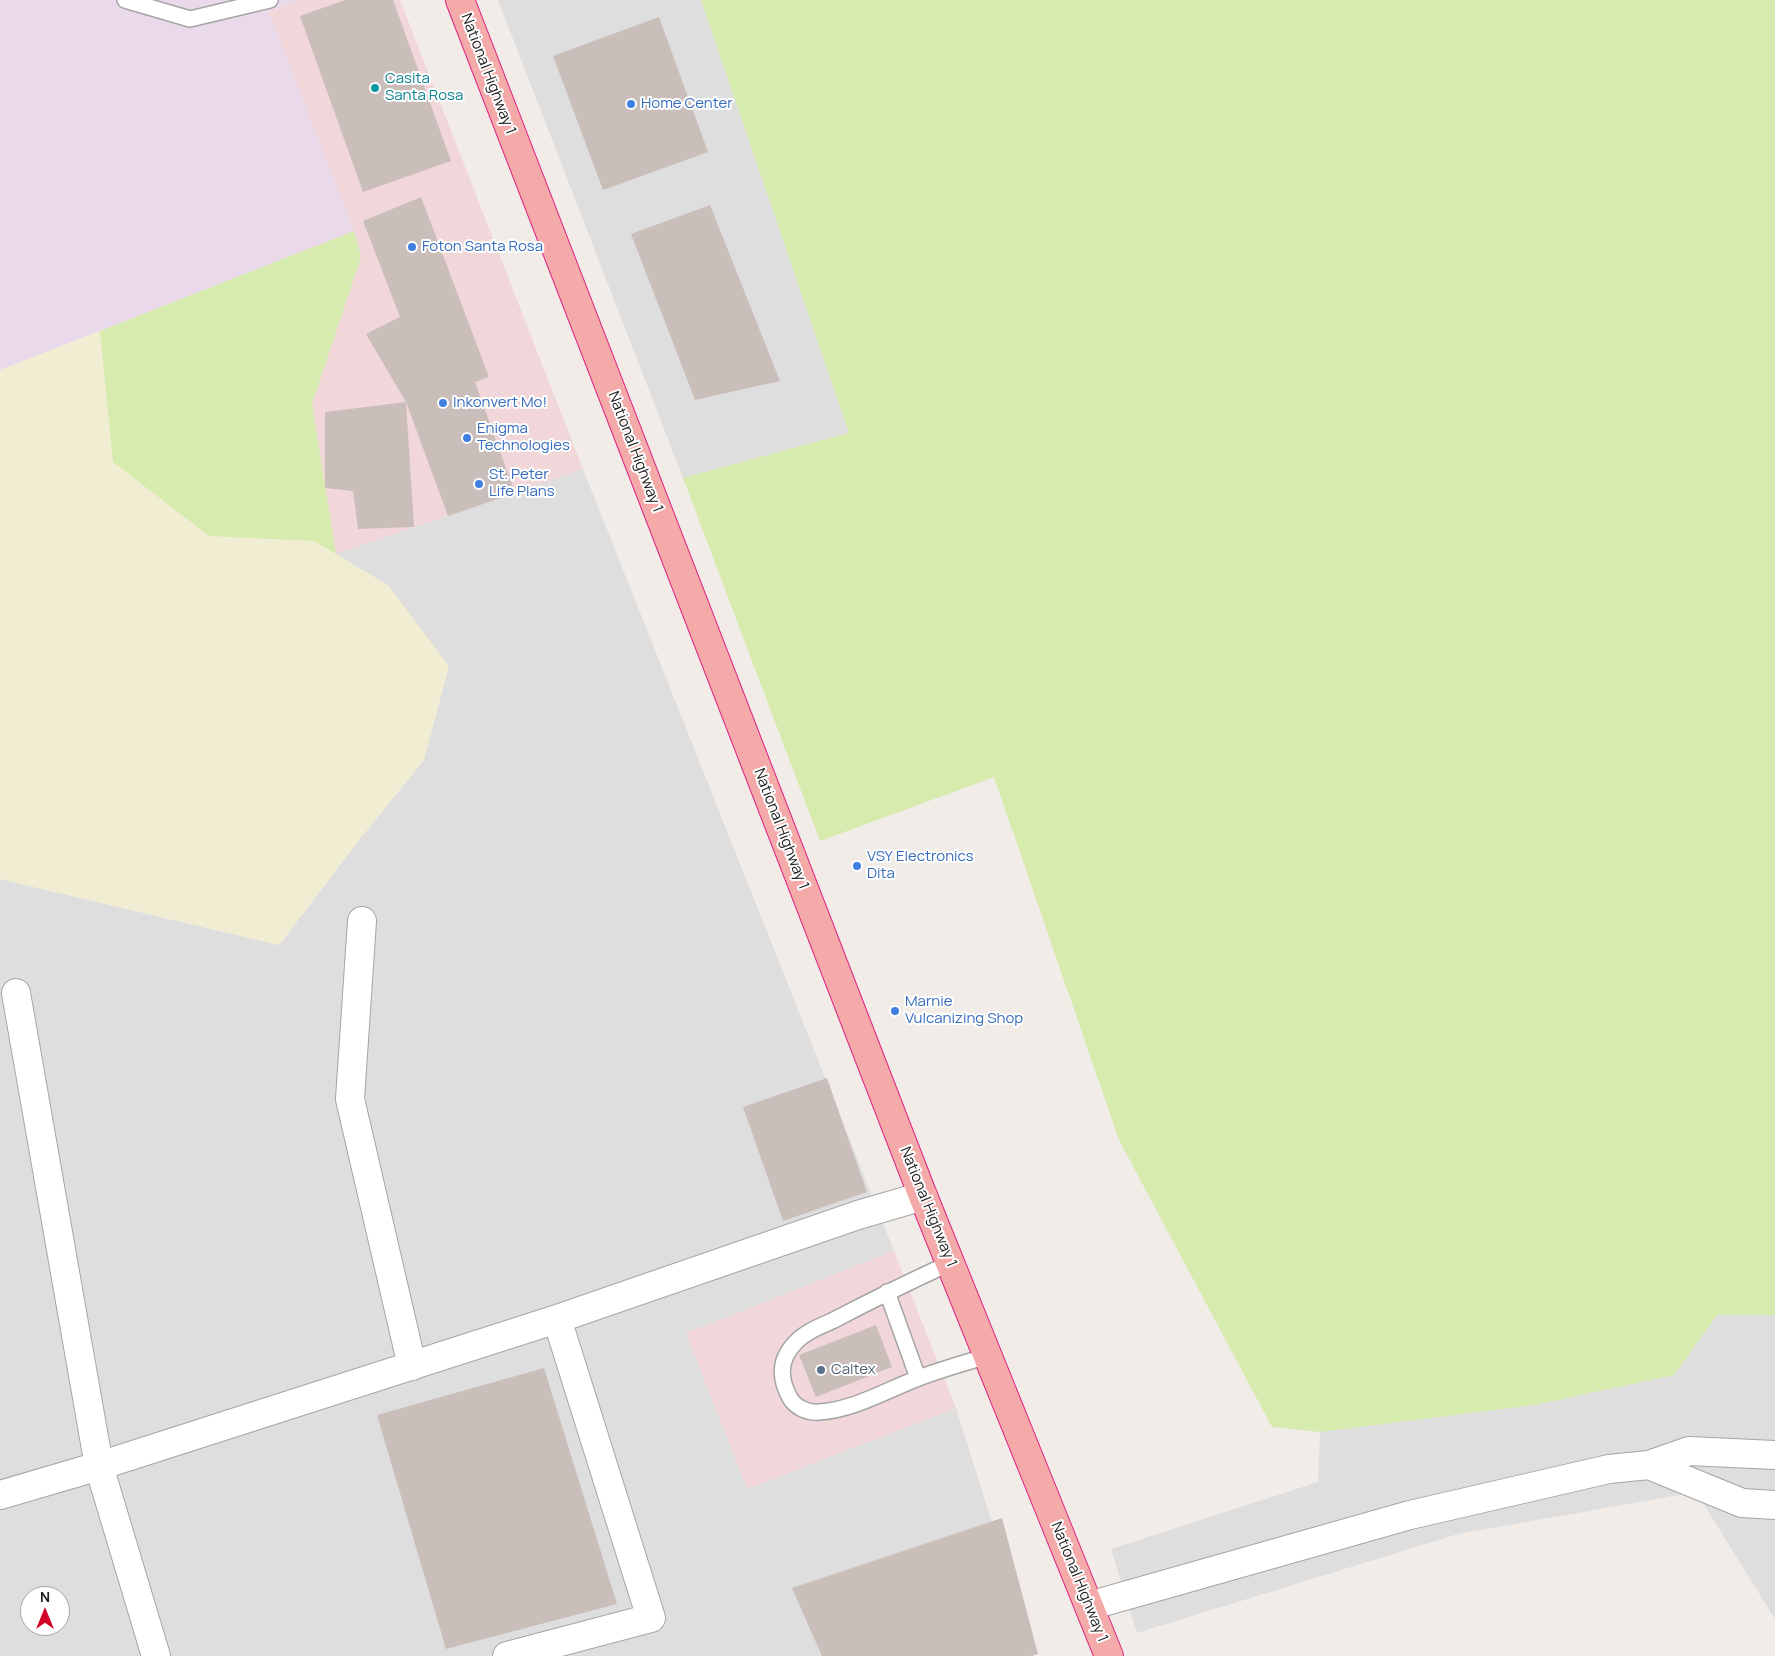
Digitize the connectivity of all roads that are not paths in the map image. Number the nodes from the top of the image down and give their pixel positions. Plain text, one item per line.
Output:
1 (125, 0) edge
2 (270, 0) edge
3 (460, 0) edge
4 (362, 921) dead end
5 (16, 993) dead end
6 (922, 1196) junction
7 (950, 1263) junction
8 (887, 1292) junction
9 (557, 1319) junction
10 (988, 1356) junction
11 (412, 1366) junction
12 (918, 1378) junction
13 (1775, 1455) edge
14 (1649, 1465) junction
15 (99, 1466) junction
16 (0, 1495) edge
17 (1775, 1505) edge
18 (1089, 1606) junction
19 (156, 1656) edge
20 (507, 1656) edge
21 (1109, 1656) edge

1 - 2 lane
3 - 6 highway, National Highway 1
4 - 11 street
5 - 15 street
6 - 7 highway, National Highway 1
6 - 9 street
7 - 8 lane
7 - 10 highway, National Highway 1
8 - 12 lane
8 - 12 lane
9 - 11 street
9 - 20 street
10 - 12 lane
10 - 18 highway, National Highway 1
11 - 15 street
13 - 14 street
14 - 17 street
14 - 18 street
15 - 16 street
15 - 19 street
18 - 21 highway, National Highway 1

